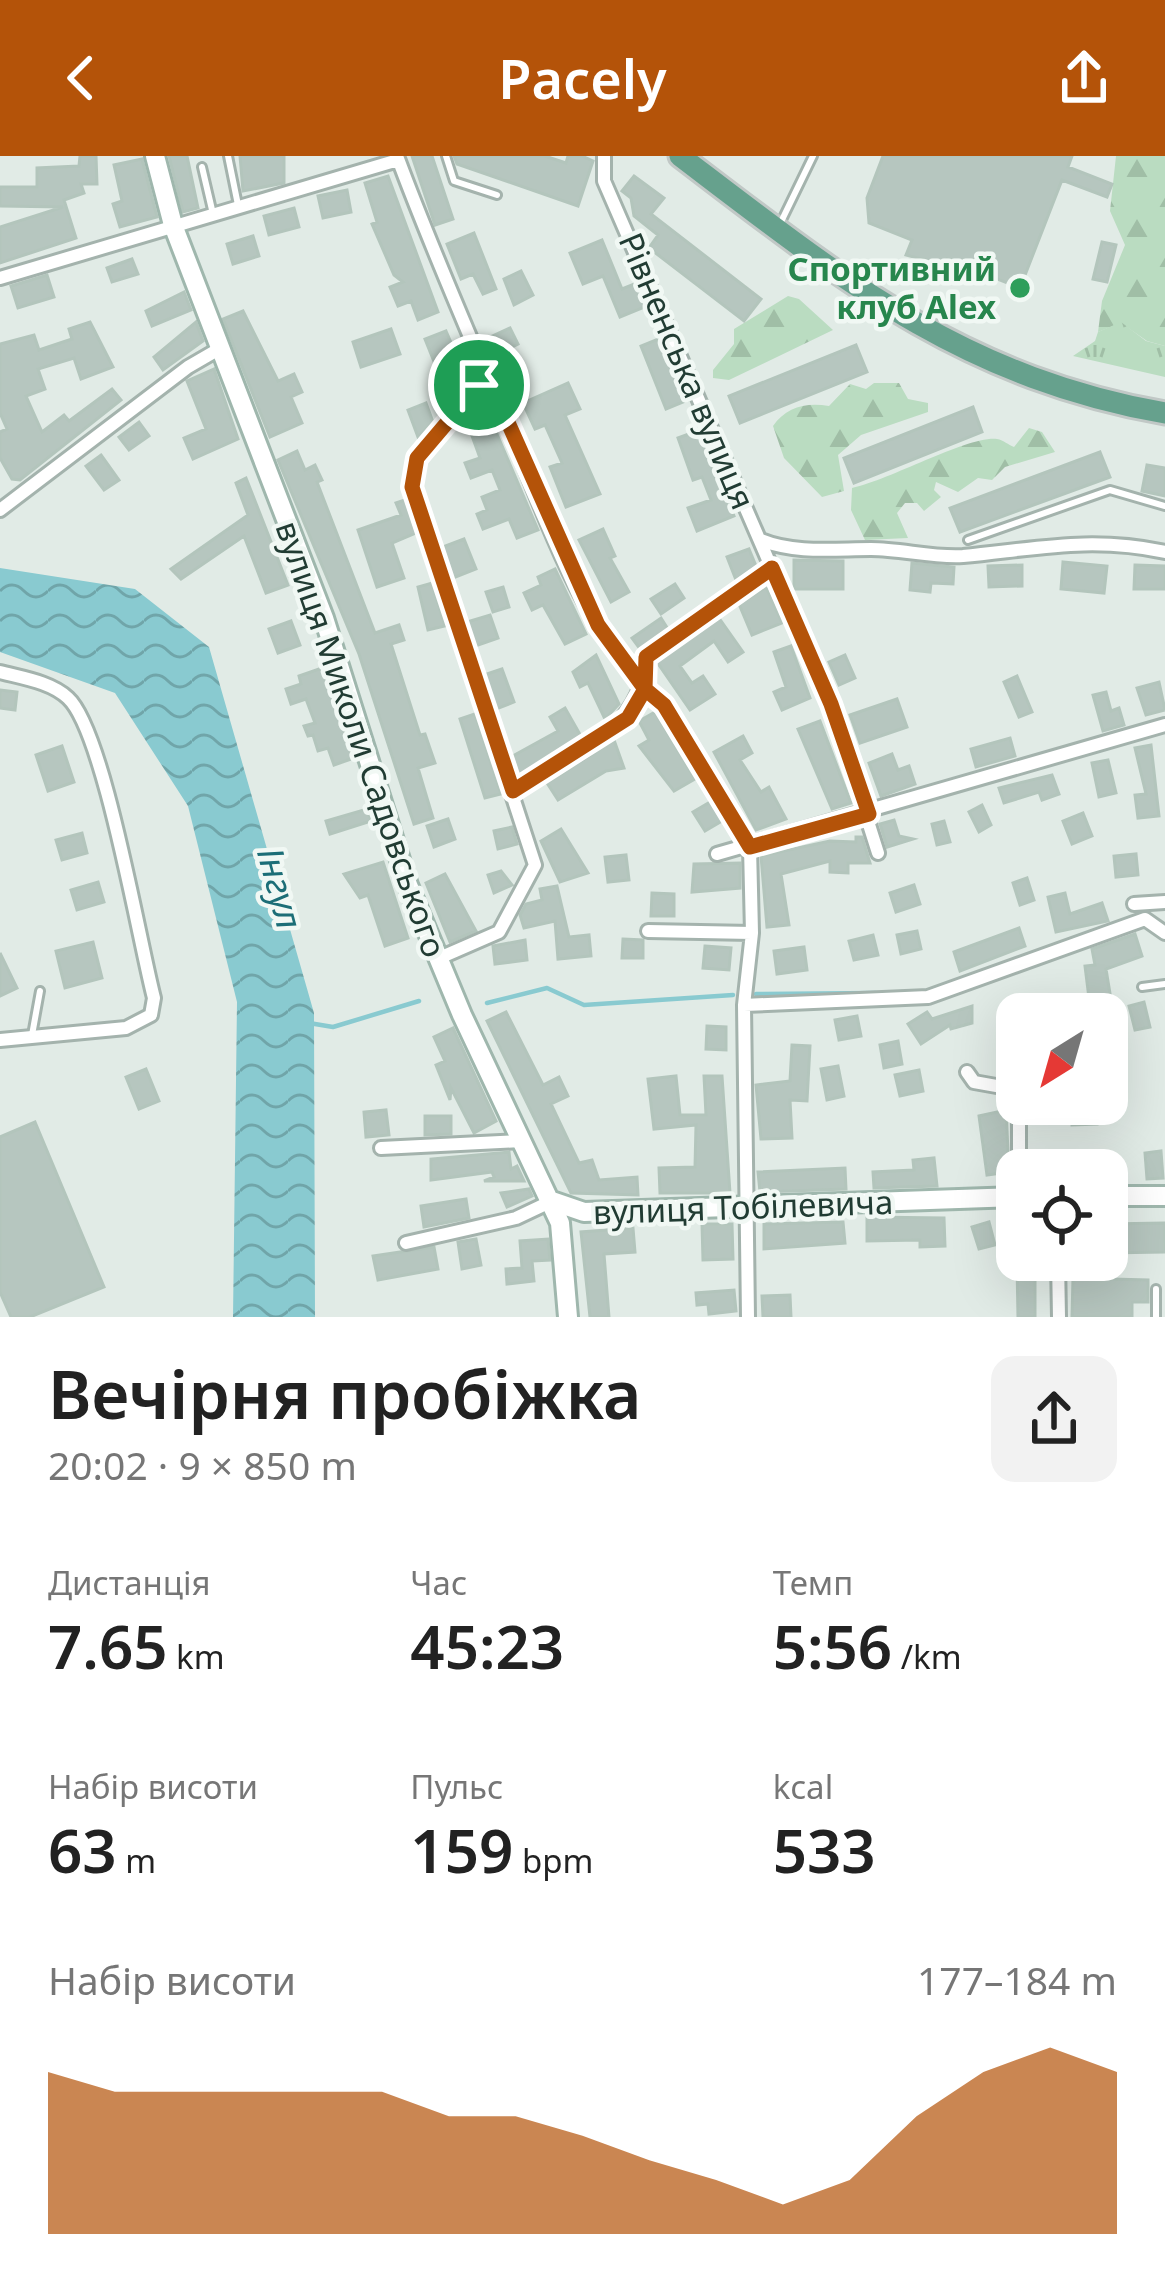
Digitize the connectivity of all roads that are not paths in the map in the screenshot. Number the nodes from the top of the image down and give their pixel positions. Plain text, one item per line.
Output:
1 (155, 156) edge
2 (227, 156) edge
3 (446, 156) edge
4 (604, 156) edge
5 (680, 156) edge
6 (813, 156) edge
7 (398, 158) edge
8 (202, 167) dead end
9 (497, 195) dead end
10 (239, 206) junction
11 (213, 214) junction
12 (173, 225) junction
13 (778, 230) junction
14 (0, 278) edge
15 (218, 349) junction
16 (486, 373) junction
17 (1165, 413) edge
18 (1165, 506) edge
19 (0, 510) edge
20 (760, 540) junction
21 (968, 540) dead end
22 (1165, 552) edge
23 (772, 568) junction
24 (0, 672) edge
25 (645, 689) junction
26 (1165, 725) edge
27 (513, 791) junction
28 (869, 814) junction
29 (750, 847) junction
30 (717, 854) dead end
31 (878, 854) dead end
32 (1165, 902) edge
33 (1134, 904) dead end
34 (648, 931) dead end
35 (752, 933) junction
36 (1165, 934) edge
37 (437, 958) junction
38 (1165, 984) edge
39 (1142, 987) dead end
40 (40, 991) dead end
41 (744, 1005) junction
42 (32, 1035) junction
43 (0, 1040) edge
44 (967, 1072) dead end
45 (996, 1086) edge
46 (521, 1141) junction
47 (381, 1148) dead end
48 (1128, 1196) edge
49 (1165, 1196) edge
50 (996, 1198) edge
51 (551, 1201) junction
52 (746, 1208) junction
53 (406, 1243) dead end
54 (1058, 1281) edge
55 (1156, 1289) dead end
56 (568, 1317) edge
57 (748, 1317) edge
58 (1059, 1317) edge
59 (1156, 1317) edge

1 - 12 street, вулиця Миколи Садовського
2 - 10 lane
3 - 9 lane
4 - 20 street, Рівненська вулиця
5 - 13 main road
6 - 13 lane
7 - 10 street
7 - 16 street
8 - 11 lane
10 - 11 street
11 - 12 street
12 - 14 street
12 - 15 street, вулиця Миколи Садовського
13 - 17 main road
15 - 19 street
15 - 37 street, вулиця Миколи Садовського
16 - 25 street
16 - 27 street
18 - 21 lane
20 - 22 street, Рівненська вулиця
20 - 23 street
23 - 25 street
23 - 28 street
24 - 42 street
25 - 27 street
25 - 29 street
26 - 28 street
27 - 37 street
28 - 29 street
28 - 31 street
29 - 30 street
29 - 35 street
32 - 33 street
34 - 35 street
35 - 41 street
36 - 41 street
37 - 46 street, вулиця Миколи Садовського
38 - 39 lane
40 - 42 lane
41 - 52 street
42 - 43 street
44 - 45 street
46 - 47 street
46 - 51 street, вулиця Миколи Садовського
48 - 49 street
50 - 52 street, вулиця Тобілевича
51 - 52 street, вулиця Тобілевича
51 - 53 street, вулиця Тобілевича
51 - 56 street, вулиця Миколи Садовського
52 - 57 street
54 - 58 street
55 - 59 lane

